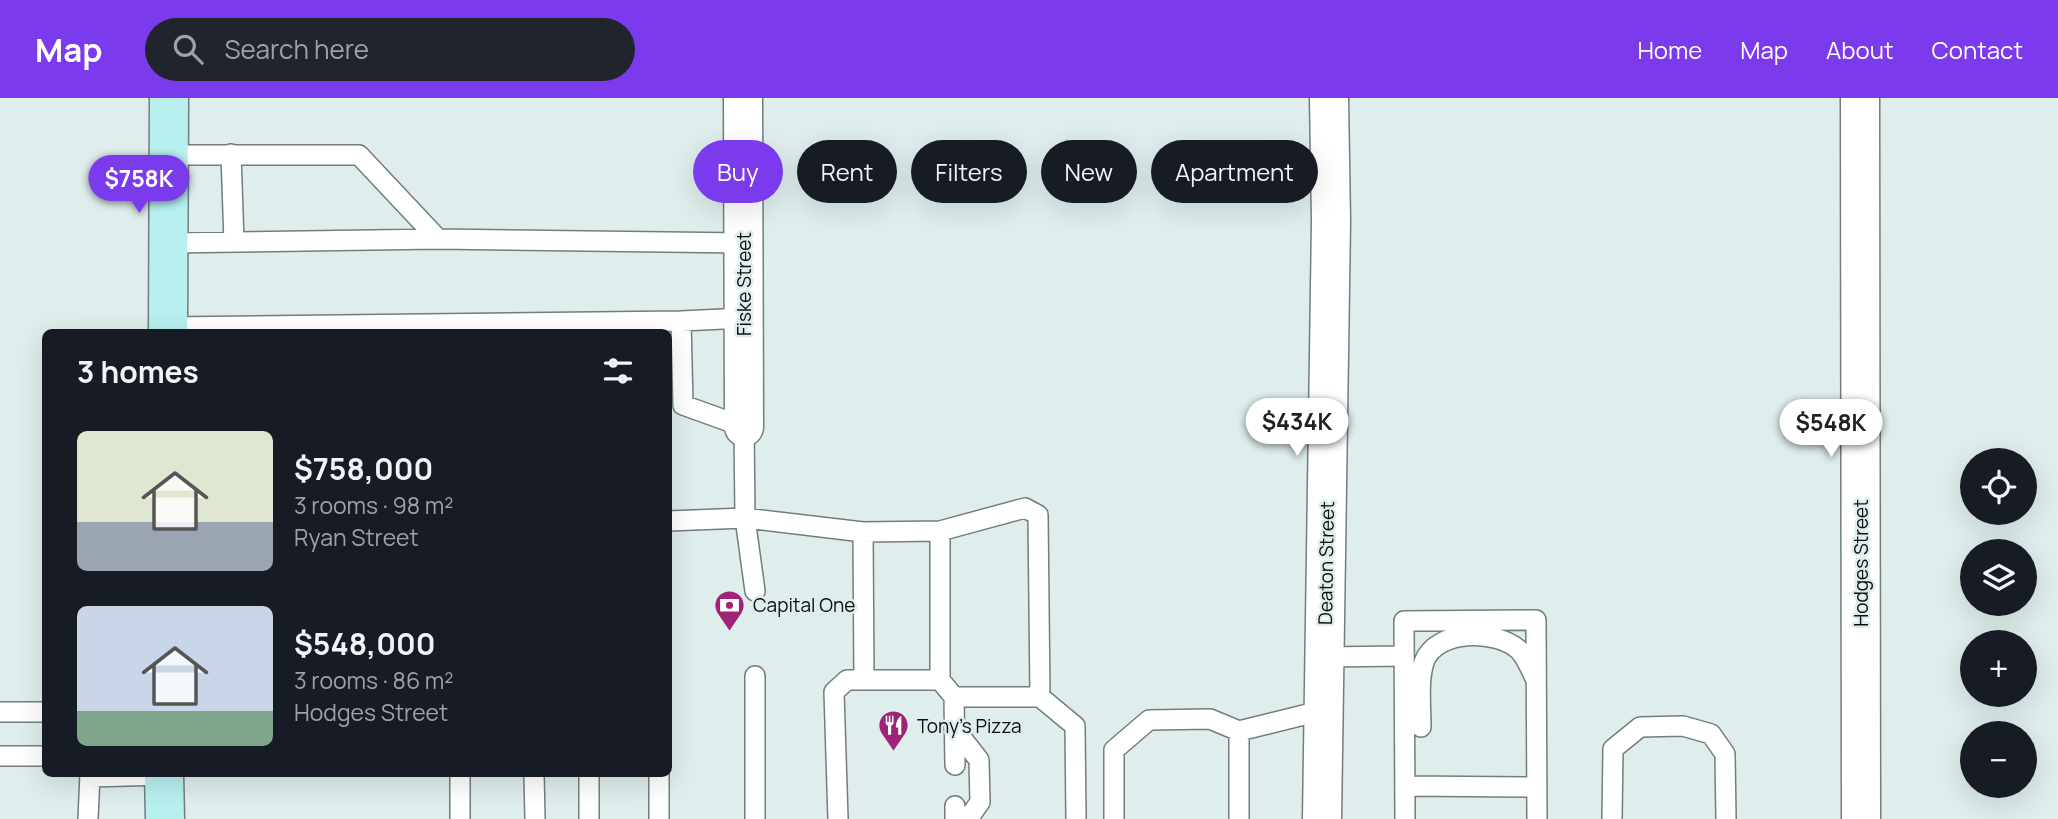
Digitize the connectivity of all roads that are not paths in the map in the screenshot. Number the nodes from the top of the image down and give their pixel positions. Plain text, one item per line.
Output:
1 (169, 98) edge
2 (743, 98) edge
3 (1329, 98) edge
4 (1860, 98) edge
5 (231, 154) junction
6 (169, 155) junction
7 (438, 239) junction
8 (234, 242) junction
9 (169, 243) junction
10 (743, 243) junction
11 (744, 318) junction
12 (681, 321) junction
13 (168, 329) edge
14 (225, 329) edge
15 (744, 427) junction
16 (745, 518) junction
17 (672, 521) edge
18 (863, 531) junction
19 (940, 531) junction
20 (755, 591) dead end
21 (1404, 656) junction
22 (1324, 657) junction
23 (755, 676) dead end
24 (1536, 679) junction
25 (864, 680) junction
26 (940, 680) junction
27 (954, 697) junction
28 (1040, 697) junction
29 (1324, 710) junction
30 (0, 712) edge
31 (42, 712) edge
32 (954, 728) junction
33 (1239, 731) junction
34 (0, 756) edge
35 (42, 756) edge
36 (955, 765) dead end
37 (90, 777) edge
38 (164, 777) edge
39 (460, 777) edge
40 (534, 777) edge
41 (589, 777) edge
42 (659, 777) edge
43 (1405, 783) junction
44 (1536, 787) junction
45 (959, 815) edge
46 (88, 819) edge
47 (165, 819) edge
48 (460, 819) edge
49 (535, 819) edge
50 (589, 819) edge
51 (659, 819) edge
52 (755, 819) edge
53 (838, 819) edge
54 (1076, 819) edge
55 (1114, 819) edge
56 (1239, 819) edge
57 (1322, 819) edge
58 (1405, 819) edge
59 (1536, 819) edge
60 (1612, 819) edge
61 (1726, 819) edge
62 (1861, 819) edge

1 - 6 main road
2 - 10 street, Fiske Street
3 - 22 street, Deaton Street
4 - 62 street, Hodges Street
5 - 6 lane
5 - 7 lane
5 - 8 lane
6 - 9 main road
7 - 8 lane
7 - 10 lane
8 - 9 lane
9 - 13 main road
10 - 11 street, Fiske Street
11 - 12 lane
11 - 15 street, Fiske Street
12 - 14 lane
12 - 15 lane
15 - 16 lane
16 - 17 lane
16 - 18 lane
16 - 20 lane
18 - 19 lane
18 - 25 lane
19 - 26 lane
19 - 28 lane
21 - 22 lane
21 - 24 lane
21 - 43 lane
22 - 29 street, Deaton Street
23 - 52 lane
24 - 43 lane
24 - 44 lane
25 - 26 lane
25 - 53 lane
26 - 27 lane
27 - 28 lane
27 - 32 lane
28 - 54 lane
29 - 33 lane
29 - 57 street, Deaton Street
30 - 31 lane
32 - 36 lane
32 - 45 lane
33 - 55 lane
33 - 56 lane
34 - 35 lane
37 - 46 lane
38 - 47 main road
39 - 48 lane
40 - 49 lane
41 - 50 lane
42 - 51 lane
43 - 44 lane
43 - 58 lane
44 - 59 lane
60 - 61 lane

